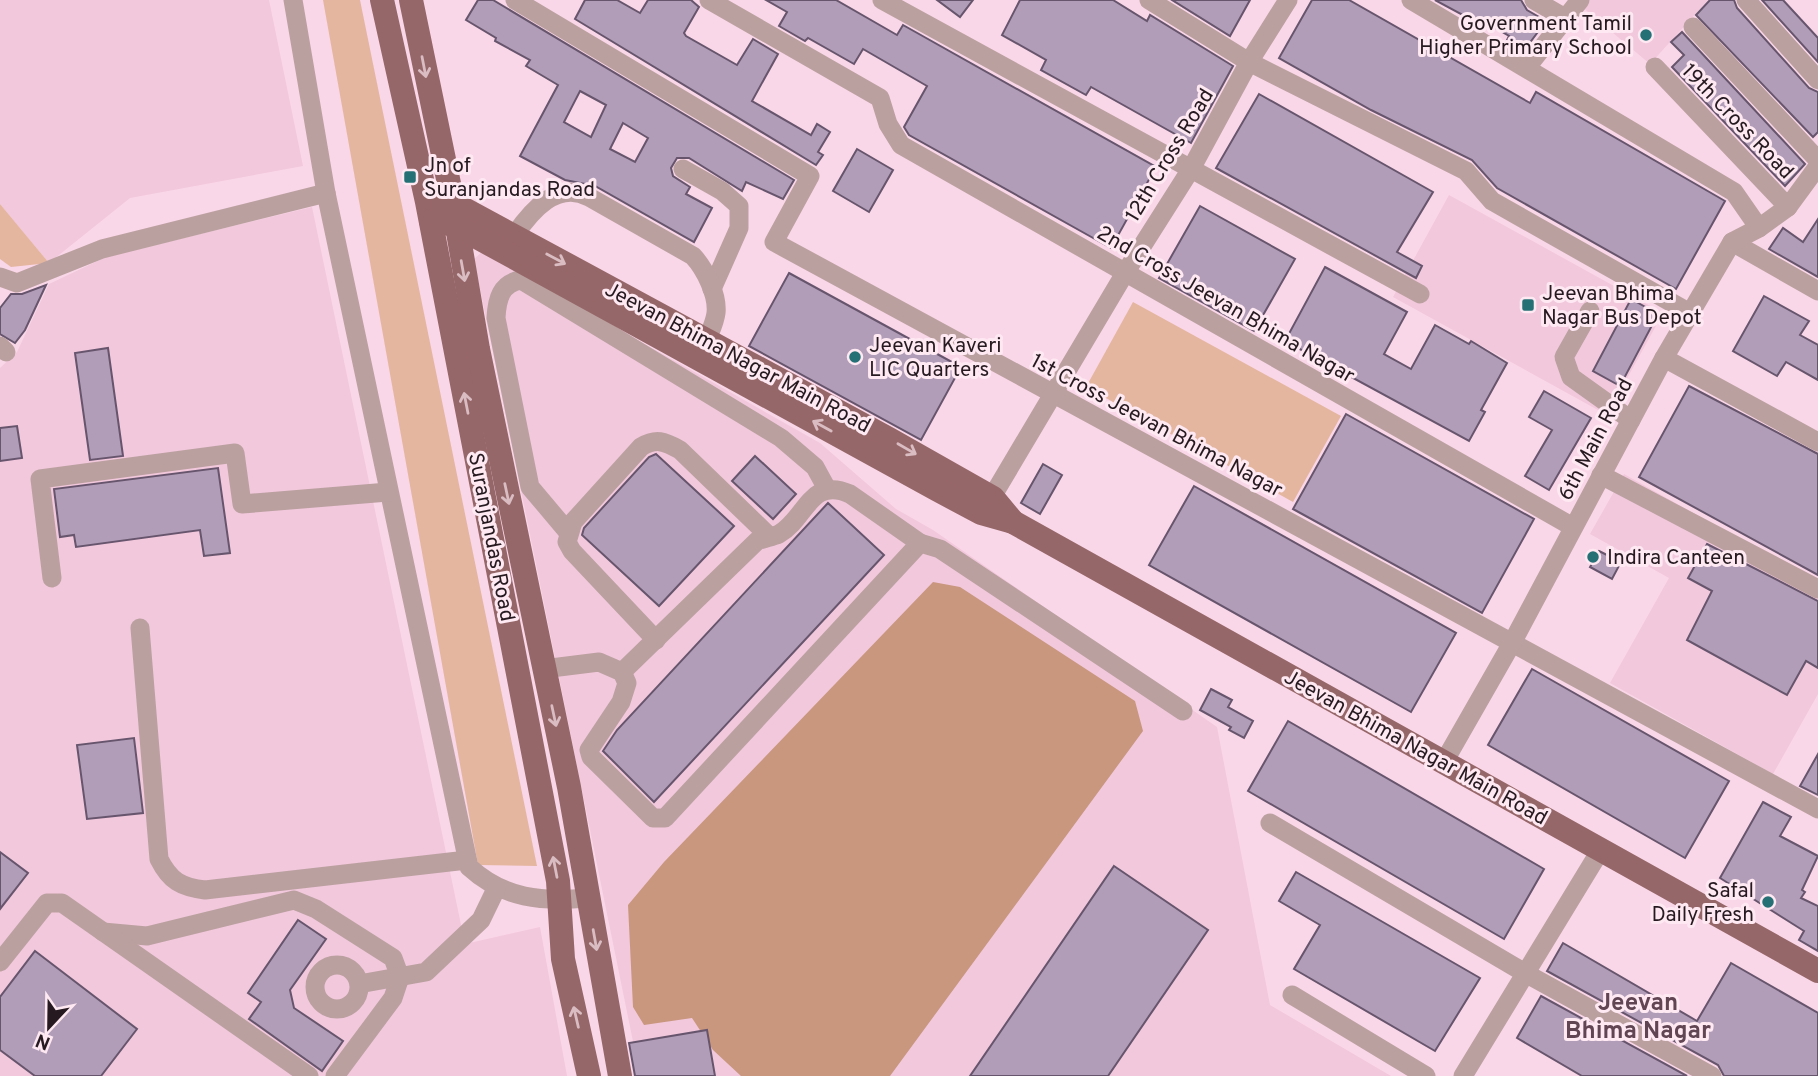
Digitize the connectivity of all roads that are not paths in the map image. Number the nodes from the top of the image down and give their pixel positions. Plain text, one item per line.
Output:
1 (293, 0) edge
2 (382, 0) edge
3 (411, 0) edge
4 (515, 0) edge
5 (709, 0) edge
6 (882, 0) edge
7 (1149, 0) edge
8 (1288, 0) edge
9 (1411, 0) edge
10 (1534, 0) edge
11 (1580, 0) edge
12 (1746, 0) edge
13 (1565, 18) junction
14 (1693, 27) dead end
15 (1249, 62) junction
16 (1527, 67) junction
17 (1655, 67) dead end
18 (1818, 80) edge
19 (1818, 160) edge
20 (1818, 166) edge
21 (683, 169) dead end
22 (1191, 169) junction
23 (326, 193) junction
24 (1788, 207) junction
25 (441, 213) junction
26 (1759, 228) junction
27 (514, 236) junction
28 (1732, 243) junction
29 (1125, 273) junction
30 (0, 277) edge
31 (712, 289) junction
32 (1818, 291) edge
33 (1420, 294) dead end
34 (1590, 311) dead end
35 (1690, 313) junction
36 (707, 340) junction
37 (1664, 358) junction
38 (1051, 395) junction
39 (1631, 420) junction
40 (1818, 442) edge
41 (1601, 475) junction
42 (827, 489) junction
43 (388, 492) junction
44 (987, 506) junction
45 (1573, 527) junction
46 (568, 532) junction
47 (769, 536) junction
48 (920, 543) junction
49 (52, 578) dead end
50 (1818, 589) edge
51 (140, 628) dead end
52 (656, 640) junction
53 (1512, 643) junction
54 (544, 669) junction
55 (622, 672) junction
56 (1183, 711) dead end
57 (1444, 762) junction
58 (1818, 809) edge
59 (1270, 823) dead end
60 (1600, 850) junction
61 (467, 860) junction
62 (496, 889) junction
63 (587, 898) junction
64 (559, 900) junction
65 (103, 932) junction
66 (0, 962) edge
67 (1818, 971) edge
68 (1525, 973) junction
69 (400, 977) junction
70 (359, 984) dead end
71 (1292, 995) dead end
72 (309, 1076) edge
73 (335, 1076) edge
74 (589, 1076) edge
75 (620, 1076) edge
76 (1426, 1076) edge
77 (1463, 1076) edge
78 (1713, 1076) edge

1 - 23 street
2 - 25 main road, Suranjandas Road
3 -> 25 main road, Suranjandas Road
4 - 38 street, 1st Cross Jeevan Bhima Nagar
5 - 29 street, 2nd Cross Jeevan Bhima Nagar
6 - 22 street
7 - 15 street
8 - 15 street, 12th Cross Road
9 - 16 street
10 - 13 street
11 - 13 street
12 - 18 street
13 - 16 street
14 - 19 street
15 - 22 street, 12th Cross Road
15 - 35 street
16 - 26 street
17 - 24 street, 19th Cross Road
20 - 24 street, 6th Main Road
21 - 31 street
22 - 29 street, 12th Cross Road
22 - 33 street
23 - 30 street
23 - 43 street
24 - 26 street, 6th Main Road
25 - 27 main road, Jeevan Bhima Nagar Main Road
44 -> 25 main road, Jeevan Bhima Nagar Main Road
25 -> 54 main road, Suranjandas Road
64 -> 25 main road, Suranjandas Road
26 - 28 street, 6th Main Road
27 - 31 street
27 -> 36 main road, Jeevan Bhima Nagar Main Road
28 - 32 street
28 - 35 street, 6th Main Road
29 - 38 street, 12th Cross Road
29 - 45 street, 2nd Cross Jeevan Bhima Nagar
31 - 36 street
34 - 39 street
35 - 37 street, 6th Main Road
36 -> 44 main road, Jeevan Bhima Nagar Main Road
37 - 39 street, 6th Main Road
37 - 40 street
38 - 44 street, 12th Cross Road
38 - 53 street, 1st Cross Jeevan Bhima Nagar
39 - 41 street, 6th Main Road
41 - 45 street, 6th Main Road
41 - 50 street
42 - 46 street
42 - 47 street
42 - 48 street
43 - 49 street
43 - 61 street
44 - 57 main road, Jeevan Bhima Nagar Main Road
45 - 53 street, 6th Main Road
46 - 47 street
46 - 52 street
47 - 52 street
48 - 55 street
48 - 56 street
51 - 61 street
52 - 55 street
53 - 57 street, 6th Main Road
53 - 58 street, 1st Cross Jeevan Bhima Nagar
54 - 55 street
54 -> 63 main road, Suranjandas Road
57 - 60 main road, Jeevan Bhima Nagar Main Road
59 - 68 street
60 - 67 main road, Jeevan Bhima Nagar Main Road
60 - 68 street
61 - 62 street
62 - 64 street
62 - 69 street
63 - 64 street
63 -> 75 main road, Suranjandas Road
74 -> 64 main road, Suranjandas Road
65 - 66 street
65 - 69 street
65 - 72 street
68 - 77 street
68 - 78 street
69 - 70 street
69 - 73 street
71 - 76 street

